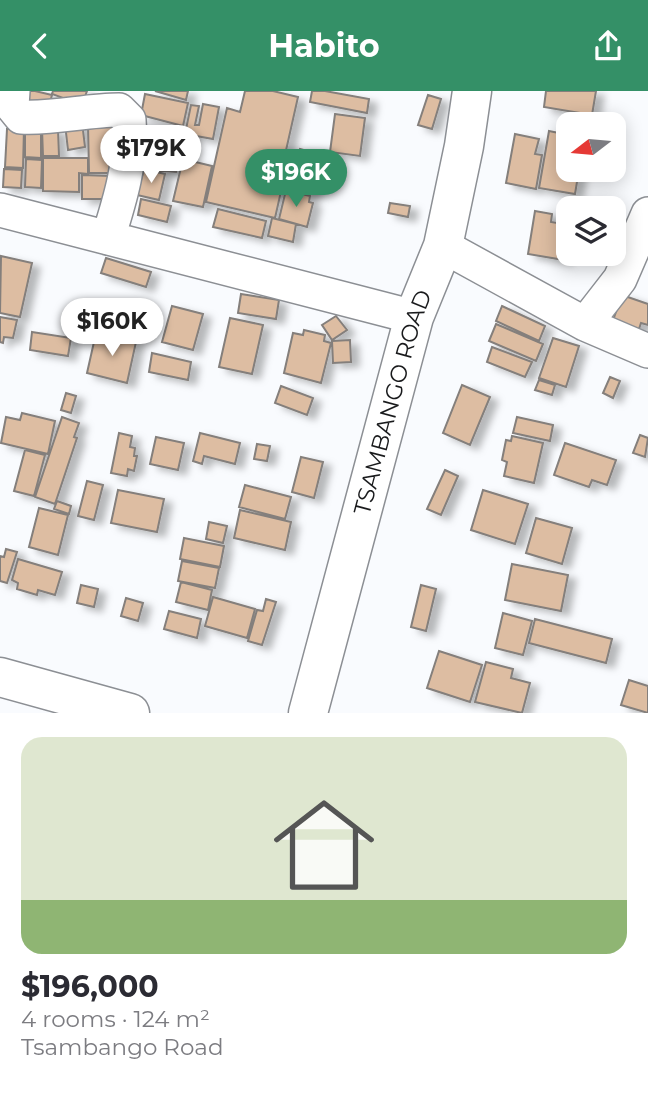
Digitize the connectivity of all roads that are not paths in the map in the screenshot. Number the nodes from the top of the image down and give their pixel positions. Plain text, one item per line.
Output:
1 (13, 91) edge
2 (472, 91) edge
3 (0, 210) edge
4 (648, 214) edge
5 (108, 238) junction
6 (443, 246) junction
7 (414, 317) junction
8 (585, 324) junction
9 (648, 351) edge
10 (0, 677) edge
11 (130, 713) edge
12 (308, 713) edge

1 - 5 street
2 - 6 street, TSAMBANGO ROAD
3 - 5 street
4 - 8 street
5 - 7 street
6 - 7 street, TSAMBANGO ROAD
6 - 8 street
7 - 12 street, TSAMBANGO ROAD
8 - 9 street
10 - 11 street

